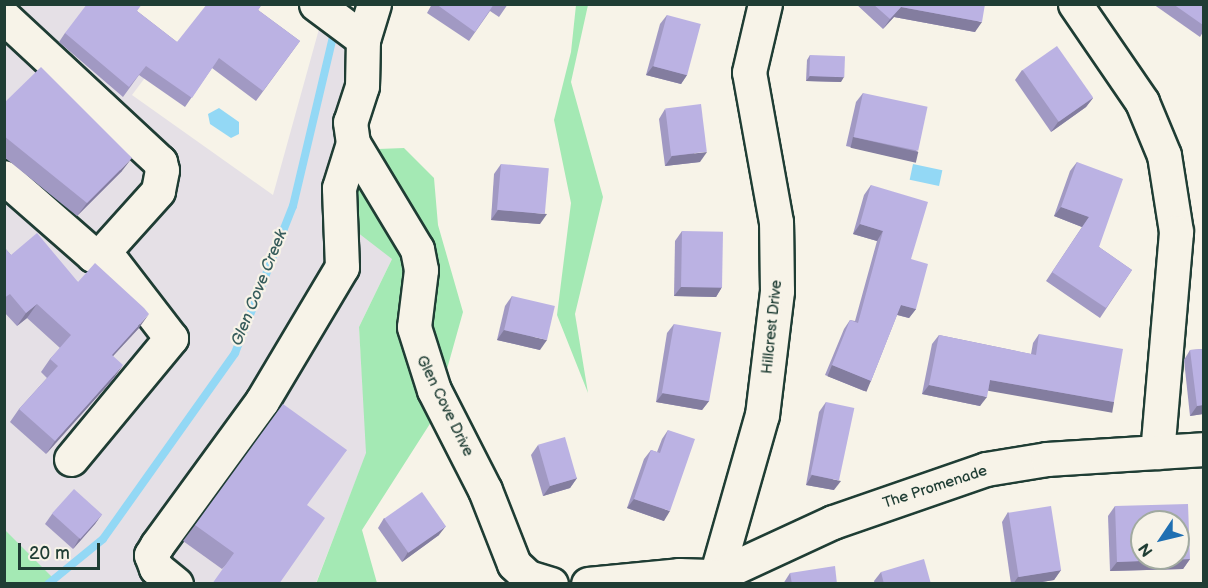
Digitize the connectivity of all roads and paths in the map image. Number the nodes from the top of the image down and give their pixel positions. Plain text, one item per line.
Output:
1 (374, 4) edge
2 (765, 4) edge
3 (1075, 4) edge
4 (319, 7) edge
5 (4, 18) edge
6 (358, 35) junction
7 (353, 143) junction
8 (4, 177) edge
9 (104, 251) junction
10 (1203, 449) edge
11 (1157, 452) junction
12 (71, 459) dead end
13 (716, 580) edge
14 (176, 584) edge
15 (550, 584) edge
16 (588, 584) edge

1 - 6 street
2 - 13 street, Hillcrest Drive
3 - 11 street
4 - 6 street
5 - 9 street
6 - 7 street
7 - 14 street
7 - 15 street, Glen Cove Drive
8 - 9 street
9 - 12 street
10 - 11 street, The Promenade
11 - 13 street, The Promenade
13 - 16 street

